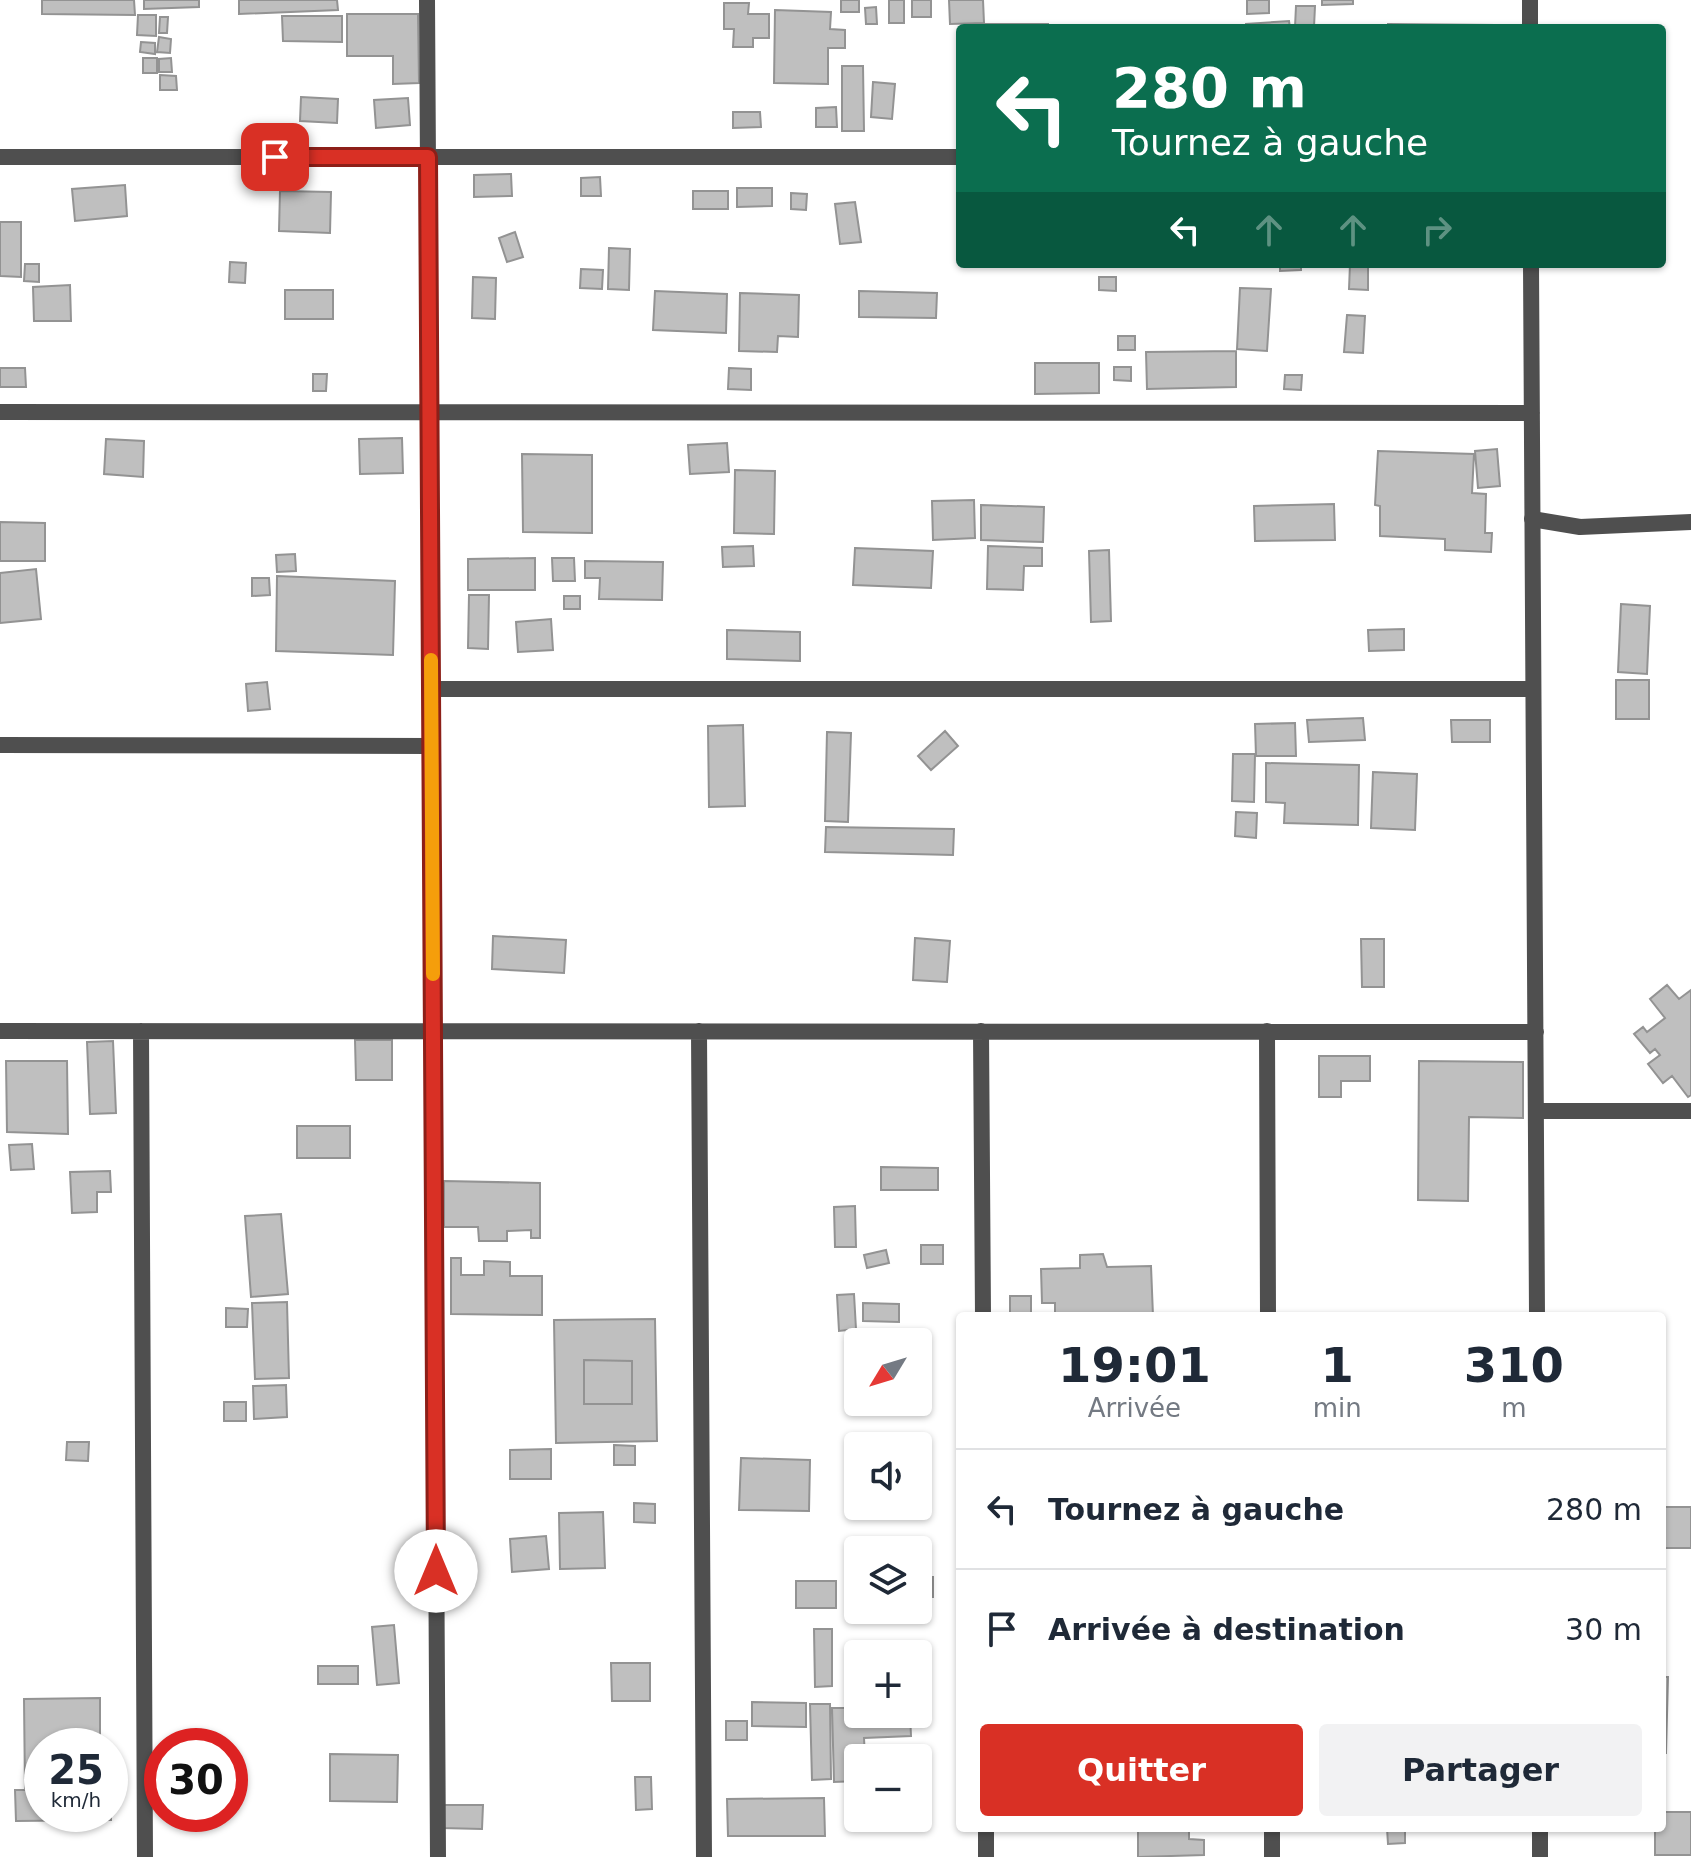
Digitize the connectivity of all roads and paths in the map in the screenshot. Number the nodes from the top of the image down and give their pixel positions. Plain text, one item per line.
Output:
1 (427, 0) edge
2 (1530, 0) edge
3 (1530, 24) edge
4 (0, 157) edge
5 (428, 157) junction
6 (956, 157) edge
7 (1531, 268) edge
8 (0, 412) edge
9 (429, 413) junction
10 (1532, 413) junction
11 (1532, 519) junction
12 (1691, 522) edge
13 (431, 689) junction
14 (1533, 689) junction
15 (0, 745) edge
16 (431, 746) junction
17 (0, 1031) edge
18 (141, 1031) junction
19 (433, 1031) junction
20 (699, 1031) junction
21 (981, 1031) junction
22 (1267, 1031) junction
23 (1536, 1032) junction
24 (1536, 1111) junction
25 (1691, 1111) edge
26 (983, 1312) edge
27 (1268, 1312) edge
28 (1537, 1312) edge
29 (986, 1832) edge
30 (1272, 1832) edge
31 (1540, 1832) edge
32 (145, 1857) edge
33 (438, 1857) edge
34 (704, 1857) edge
35 (986, 1857) edge
36 (1272, 1857) edge
37 (1540, 1857) edge

1 - 5 street
2 - 3 street
4 - 5 street
5 - 6 street
5 - 9 street
7 - 10 street
8 - 9 street
9 - 10 street
9 - 13 street
10 - 11 street
11 - 12 street
11 - 14 street
13 - 14 street
13 - 16 street
14 - 23 street
15 - 16 street
16 - 19 street
17 - 18 street
18 - 19 street
18 - 32 street
19 - 20 street
19 - 33 street
20 - 21 street
20 - 34 street
21 - 22 street
21 - 26 street
22 - 23 street
22 - 27 street
23 - 24 street
24 - 25 street
24 - 28 street
29 - 35 street
30 - 36 street
31 - 37 street

